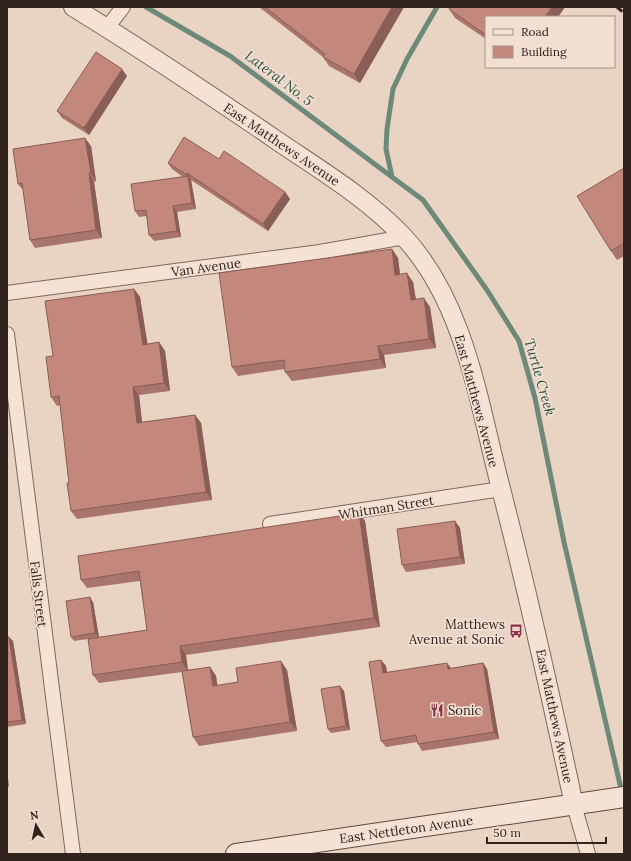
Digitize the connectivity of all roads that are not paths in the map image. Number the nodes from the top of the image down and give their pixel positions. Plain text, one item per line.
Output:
1 (73, 7) edge
2 (124, 7) edge
3 (107, 28) junction
4 (405, 238) junction
5 (7, 293) edge
6 (7, 334) edge
7 (501, 489) junction
8 (270, 524) dead end
9 (615, 798) edge
10 (574, 805) junction
11 (74, 854) edge
12 (236, 854) edge
13 (588, 854) edge

1 - 3 street, East Matthews Avenue
2 - 3 street
3 - 4 street, East Matthews Avenue
4 - 5 street, Van Avenue
4 - 7 street, East Matthews Avenue
6 - 11 street, Falls Street
7 - 8 street, Whitman Street
7 - 10 street, East Matthews Avenue
9 - 10 main road, East Nettleton Avenue
10 - 12 main road, East Nettleton Avenue
10 - 13 street, East Matthews Avenue

